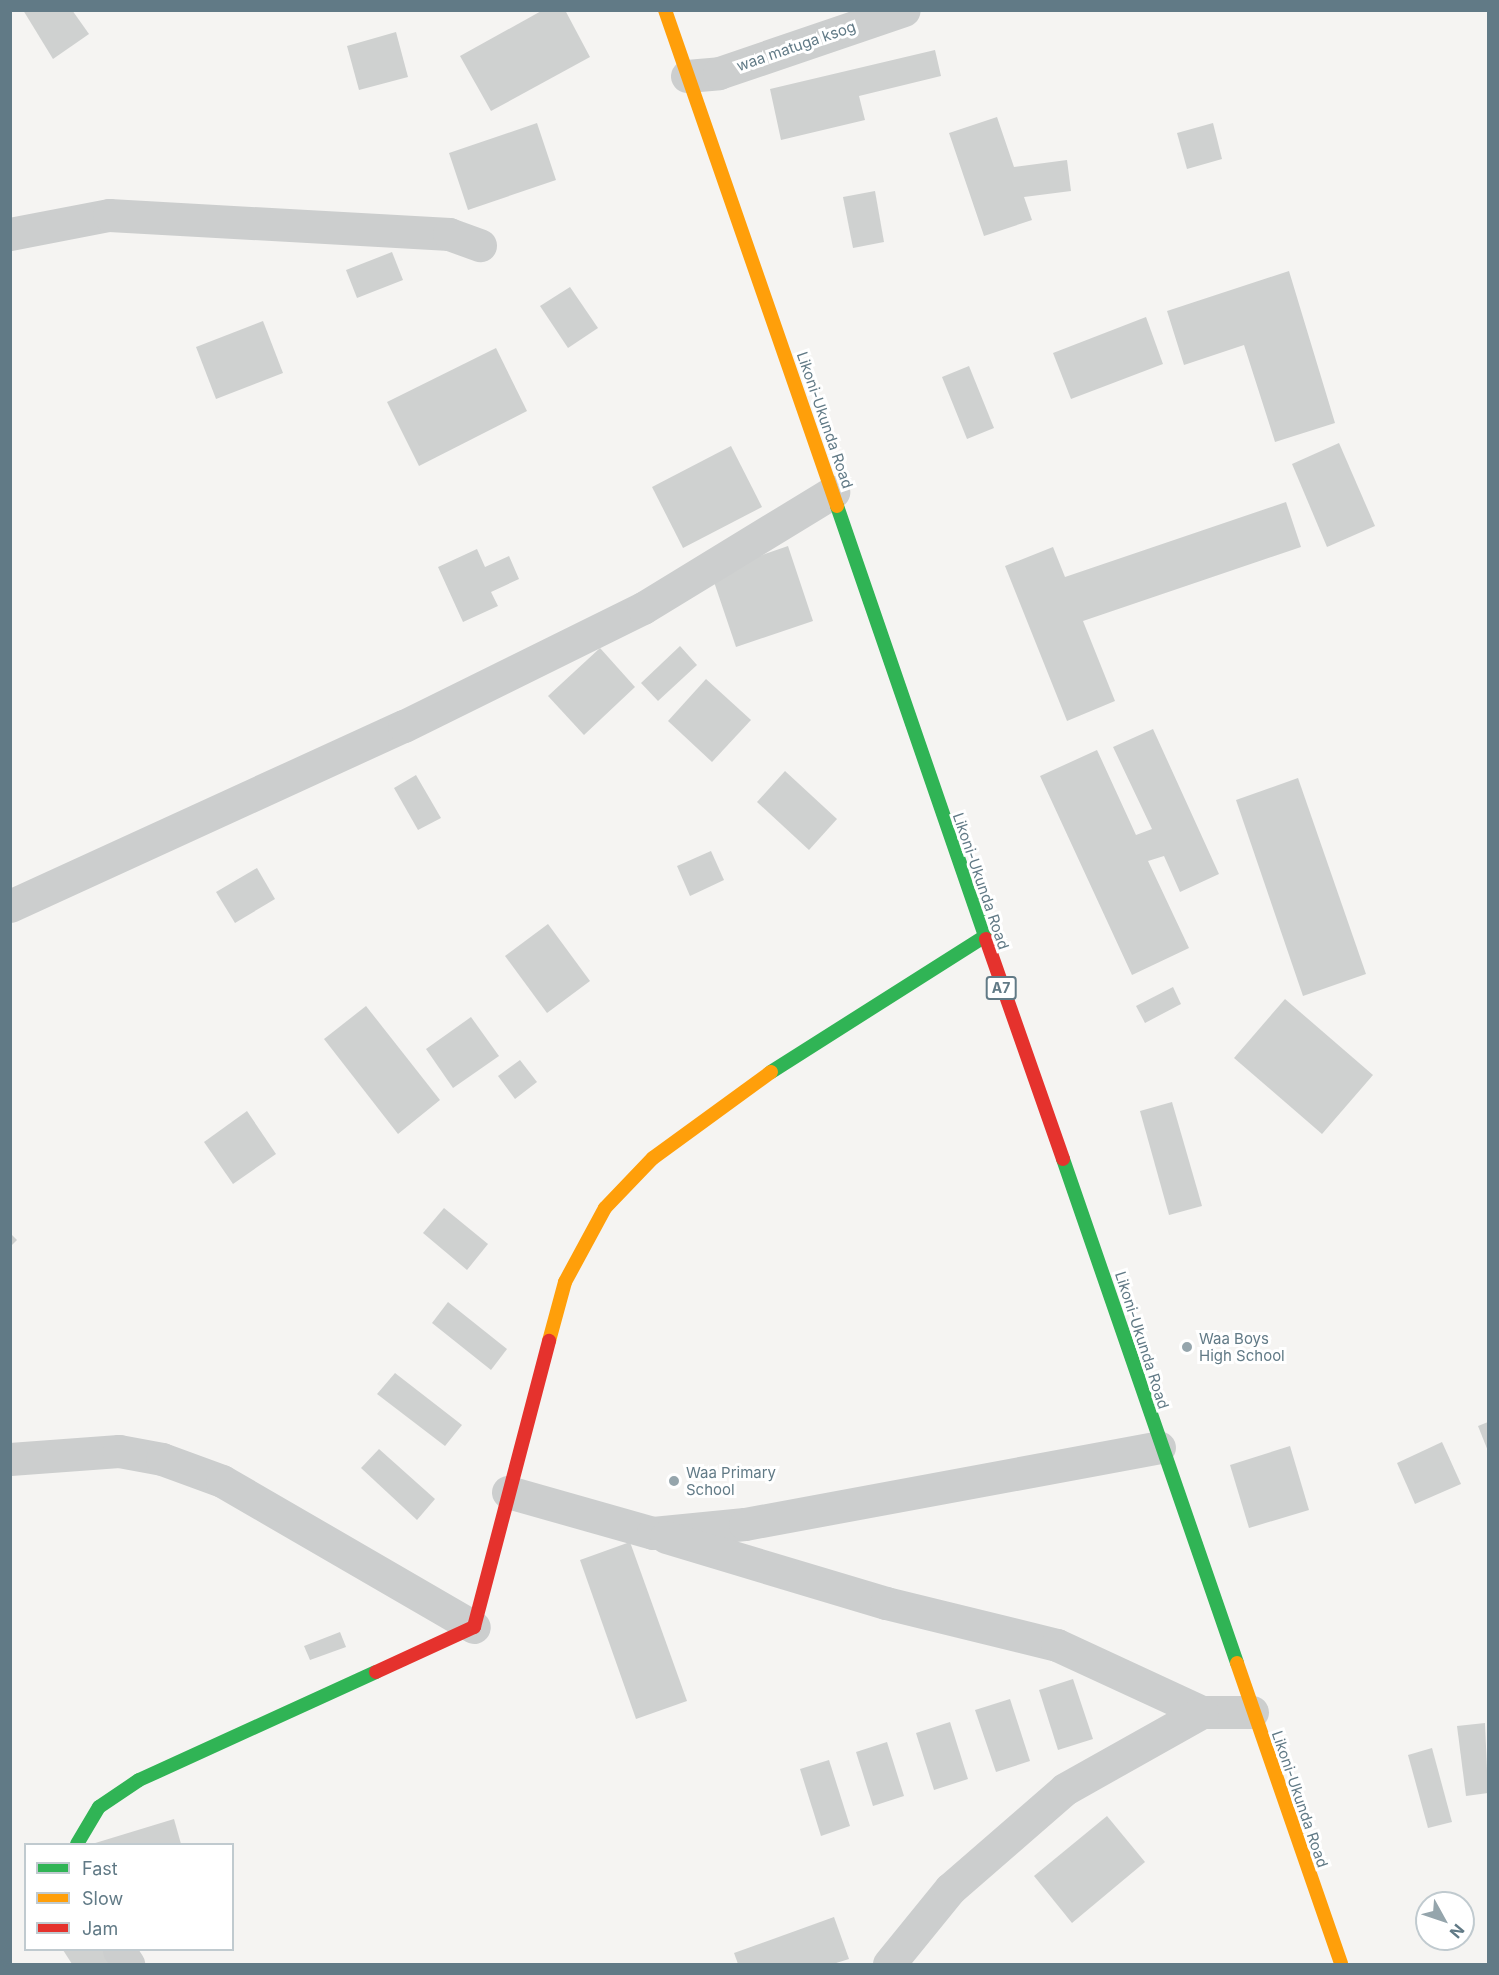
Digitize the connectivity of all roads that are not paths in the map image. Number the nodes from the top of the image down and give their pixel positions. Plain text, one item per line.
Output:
1 (665, 10) edge
2 (904, 10) edge
3 (687, 76) junction
4 (10, 234) edge
5 (480, 245) dead end
6 (833, 492) junction
7 (10, 906) edge
8 (982, 938) junction
9 (1159, 1447) junction
10 (10, 1460) edge
11 (508, 1492) junction
12 (653, 1533) junction
13 (474, 1627) junction
14 (1203, 1712) junction
15 (1252, 1712) junction
16 (78, 1843) edge
17 (120, 1951) edge
18 (128, 1965) edge
19 (889, 1965) edge
20 (1341, 1965) edge

1 - 3 main road, Likoni-Ukunda Road / A7
2 - 3 street, waa matuga ksog
3 - 6 main road, Likoni-Ukunda Road / A7
4 - 5 street
6 - 7 street
6 - 8 main road, Likoni-Ukunda Road / A7
8 - 9 main road, Likoni-Ukunda Road / A7
8 - 11 main road
9 - 12 street
9 - 15 main road, Likoni-Ukunda Road / A7
10 - 13 street
11 - 12 street
11 - 13 main road
12 - 14 street
13 - 16 main road
14 - 15 street
14 - 19 street
15 - 20 main road, Likoni-Ukunda Road / A7
17 - 18 street

